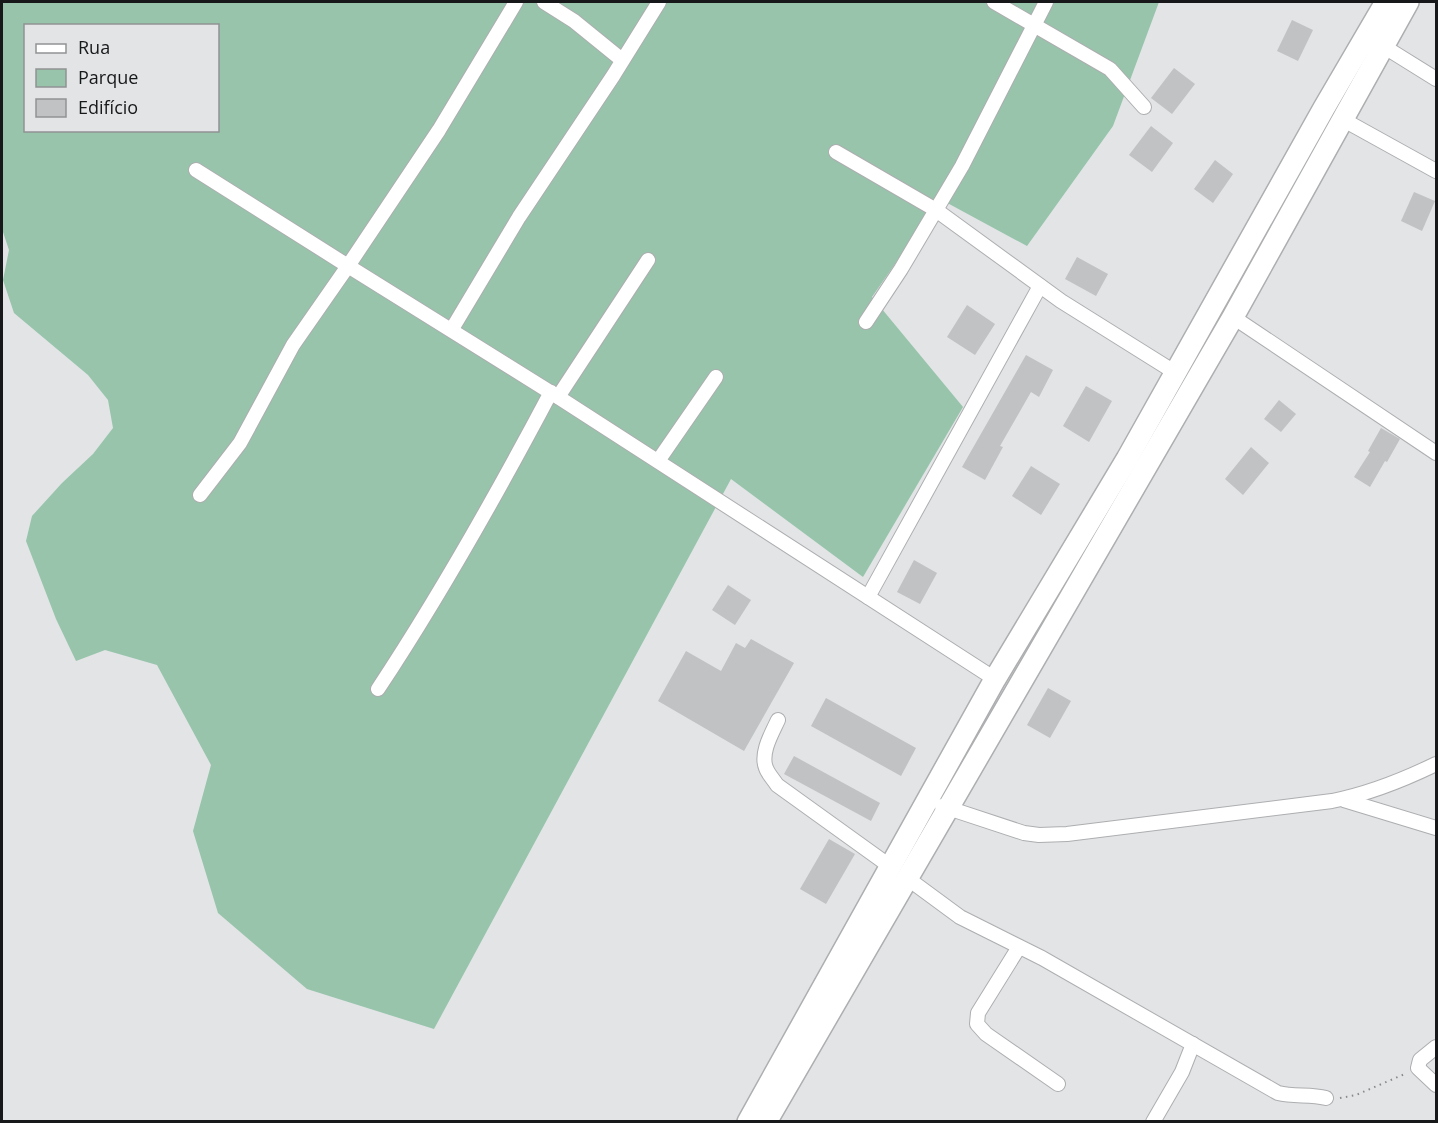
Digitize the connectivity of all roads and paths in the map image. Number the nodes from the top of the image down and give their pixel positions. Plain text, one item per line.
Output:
1 (516, 2) edge
2 (544, 2) edge
3 (659, 2) edge
4 (994, 2) edge
5 (1046, 2) edge
6 (1386, 2) edge
7 (1408, 2) edge
8 (1033, 26) junction
9 (1383, 46) junction
10 (622, 60) junction
11 (1437, 79) edge
12 (1144, 106) dead end
13 (1342, 118) junction
14 (836, 153) dead end
15 (196, 170) dead end
16 (1437, 171) edge
17 (936, 210) junction
18 (648, 260) dead end
19 (348, 266) junction
20 (1040, 286) junction
21 (1233, 317) junction
22 (866, 322) dead end
23 (452, 329) junction
24 (1176, 373) junction
25 (716, 377) dead end
26 (555, 395) junction
27 (1437, 453) edge
28 (658, 461) junction
29 (200, 495) dead end
30 (868, 597) junction
31 (995, 680) junction
32 (378, 689) dead end
33 (778, 720) dead end
34 (1437, 764) edge
35 (1341, 799) junction
36 (928, 801) junction
37 (948, 809) junction
38 (1437, 828) edge
39 (899, 872) junction
40 (1019, 947) junction
41 (1193, 1044) junction
42 (1437, 1047) edge
43 (1418, 1068) junction
44 (1058, 1084) dead end
45 (1437, 1085) edge
46 (1326, 1098) joint
47 (748, 1122) edge
48 (766, 1122) edge
49 (1153, 1122) edge

1 - 19 street
2 - 10 street
3 - 10 street
4 - 8 street
5 - 8 street
6 - 24 highway
7 - 9 highway
8 - 12 street
8 - 17 street
9 - 11 street
9 - 13 highway
10 - 23 street
13 - 16 street
13 - 21 highway
14 - 17 street
15 - 19 street
17 - 20 street
17 - 22 street
18 - 26 street
19 - 23 street
19 - 29 street
20 - 24 street
20 - 30 street
21 - 27 street
21 - 37 highway
23 - 26 street
24 - 31 highway
25 - 28 street
26 - 28 street
26 - 32 street
28 - 30 street
30 - 31 street
31 - 36 highway
33 - 39 street
34 - 35 street
35 - 37 street
35 - 38 street
36 - 37 street
36 - 39 highway
37 - 39 highway
39 - 40 street
39 - 47 highway
39 - 48 highway
40 - 41 street
40 - 44 street
41 - 46 street
41 - 49 street
42 - 43 street
43 - 45 street
43 - 46 path

